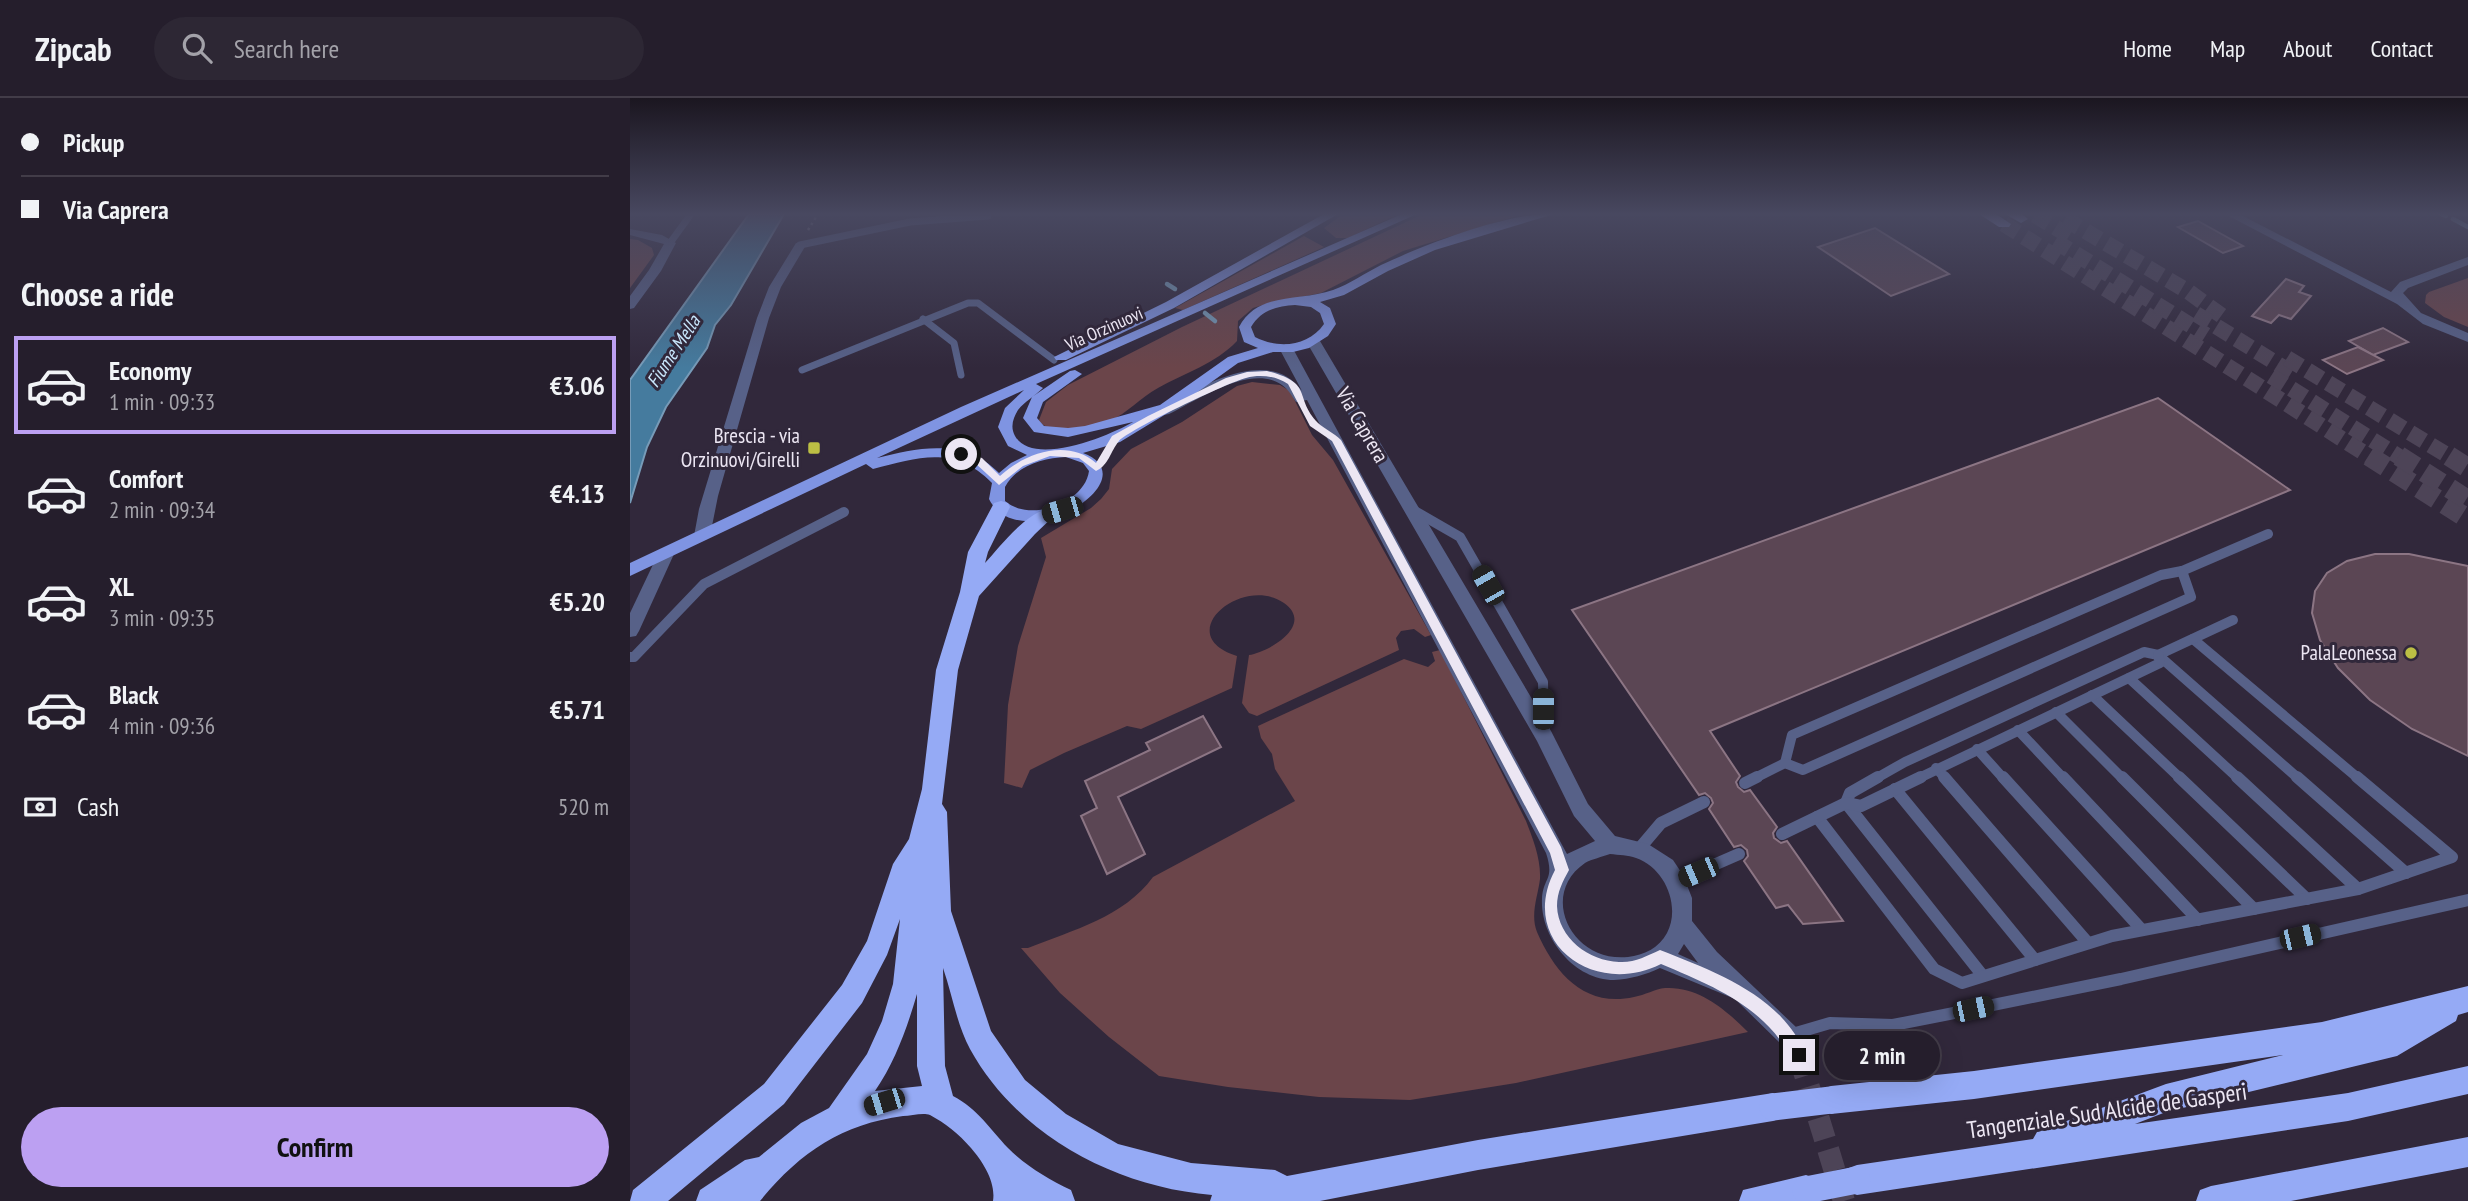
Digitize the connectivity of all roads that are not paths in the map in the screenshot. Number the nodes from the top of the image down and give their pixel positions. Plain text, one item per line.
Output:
1 (659, 265) edge
2 (788, 265) edge
3 (1240, 265) edge
4 (1296, 265) edge
5 (1390, 265) edge
6 (2330, 265) edge
7 (2456, 265) edge
8 (1340, 292) junction
9 (2399, 301) junction
10 (1306, 302) junction
11 (630, 305) edge
12 (1326, 311) junction
13 (923, 319) junction
14 (2468, 338) edge
15 (1249, 339) junction
16 (1313, 341) junction
17 (1278, 348) junction
18 (1105, 351) junction
19 (1055, 360) junction
20 (1233, 360) junction
21 (802, 370) dead end
22 (961, 375) dead end
23 (1166, 408) junction
24 (966, 410) junction
25 (1151, 418) junction
26 (1115, 439) junction
27 (1336, 440) junction
28 (1049, 453) junction
29 (1068, 453) junction
30 (1096, 468) junction
31 (839, 473) junction
32 (999, 482) junction
33 (1001, 507) junction
34 (1410, 509) junction
35 (844, 512) dead end
36 (1047, 514) junction
37 (2268, 534) dead end
38 (702, 536) junction
39 (666, 554) junction
40 (630, 570) edge
41 (2182, 571) junction
42 (970, 592) junction
43 (2233, 620) dead end
44 (630, 631) edge
45 (2193, 639) junction
46 (2158, 654) junction
47 (630, 657) edge
48 (2129, 678) junction
49 (2092, 695) junction
50 (2056, 712) junction
51 (2018, 730) junction
52 (1544, 736) junction
53 (1976, 750) junction
54 (1786, 764) junction
55 (1936, 768) junction
56 (1745, 783) dead end
57 (934, 789) junction
58 (1895, 789) junction
59 (1704, 802) dead end
60 (1846, 803) junction
61 (1817, 817) junction
62 (1782, 834) dead end
63 (920, 844) junction
64 (1610, 845) junction
65 (1639, 849) junction
66 (1739, 854) dead end
67 (1562, 870) junction
68 (2406, 873) junction
69 (1677, 881) junction
70 (2358, 890) junction
71 (2307, 899) junction
72 (2468, 900) edge
73 (2254, 909) junction
74 (938, 911) junction
75 (2198, 920) junction
76 (1682, 925) junction
77 (2142, 930) junction
78 (2088, 943) junction
79 (1660, 957) junction
80 (2035, 960) junction
81 (1983, 976) junction
82 (1745, 995) junction
83 (2465, 1000) edge
84 (1793, 1045) joint
85 (2468, 1080) edge
86 (942, 1108) junction
87 (839, 1118) junction
88 (2468, 1152) edge
89 (782, 1156) junction
90 (996, 1157) junction
91 (2004, 1158) junction
92 (1308, 1188) junction
93 (644, 1201) edge
94 (711, 1201) edge
95 (740, 1201) edge
96 (1008, 1201) edge
97 (1060, 1201) edge
98 (1225, 1201) edge
99 (1754, 1201) edge
100 (2211, 1201) edge

1 - 11 street
2 - 38 street
3 - 19 main road, Via Orzinuovi
4 - 18 main road, Via Orzinuovi
5 - 8 main road
6 - 9 street
7 - 9 street
8 - 10 main road
8 - 12 main road
9 - 14 street
10 - 12 main road
10 - 15 main road
12 - 16 main road
13 - 19 lane
13 - 21 lane
13 - 22 lane
15 - 17 main road
15 - 20 main road
16 - 17 main road
16 - 34 street, Via Caprera
17 - 20 main road
17 - 27 street, Via Caprera
18 - 23 main road
18 - 24 main road, Via Orzinuovi
18 - 28 main road
19 - 24 main road, Via Orzinuovi
20 - 23 main road
23 - 25 main road
24 - 31 main road, Via Orzinuovi
25 - 26 main road
25 - 27 street
26 - 29 main road
26 - 30 main road
27 - 67 street, Via Caprera
28 - 29 main road
28 - 32 main road
29 - 30 main road
30 - 36 main road
31 - 32 main road
31 - 38 main road, Via Orzinuovi
32 - 33 main road
33 - 36 main road
33 - 42 highway
34 - 52 street, Via Caprera
34 - 52 lane, Via Caprera
35 - 47 lane
36 - 42 highway
37 - 41 lane
38 - 39 main road, Via Orzinuovi
39 - 40 main road, Via Orzinuovi
39 - 44 street
41 - 54 lane
41 - 54 lane
42 - 57 highway
43 - 45 lane
45 - 46 lane
45 - 68 lane
46 - 48 lane
46 - 60 lane
46 - 68 lane
48 - 49 lane
48 - 70 lane
49 - 50 lane
49 - 71 lane
50 - 51 lane
50 - 73 lane
51 - 53 lane
51 - 75 lane
52 - 64 street, Via Caprera
53 - 55 lane
53 - 77 lane
54 - 56 lane
55 - 58 lane
55 - 78 lane
57 - 63 highway
57 - 74 highway
58 - 60 lane
58 - 80 lane
59 - 65 lane
60 - 61 lane
60 - 81 lane
61 - 62 lane
61 - 81 lane
63 - 87 highway
63 - 93 highway
64 - 65 street
64 - 67 street
65 - 69 street
66 - 69 lane
67 - 79 street
68 - 70 lane
69 - 76 street
70 - 71 lane
71 - 73 lane
72 - 84 lane
73 - 75 lane
74 - 86 highway
74 - 92 highway
75 - 77 lane
76 - 79 street
76 - 82 street
77 - 78 lane
78 - 80 lane
79 - 82 street
80 - 81 lane
82 - 84 street
83 - 91 highway
83 - 92 highway, bridge
85 - 91 highway, Tangenziale Sud Alcide de Gasperi
86 - 87 highway
86 - 90 highway
87 - 89 highway
88 - 100 highway
89 - 94 highway
89 - 95 highway
90 - 96 highway
90 - 97 highway
91 - 99 highway, Tangenziale Sud Alcide de Gasperi, bridge
92 - 98 highway

